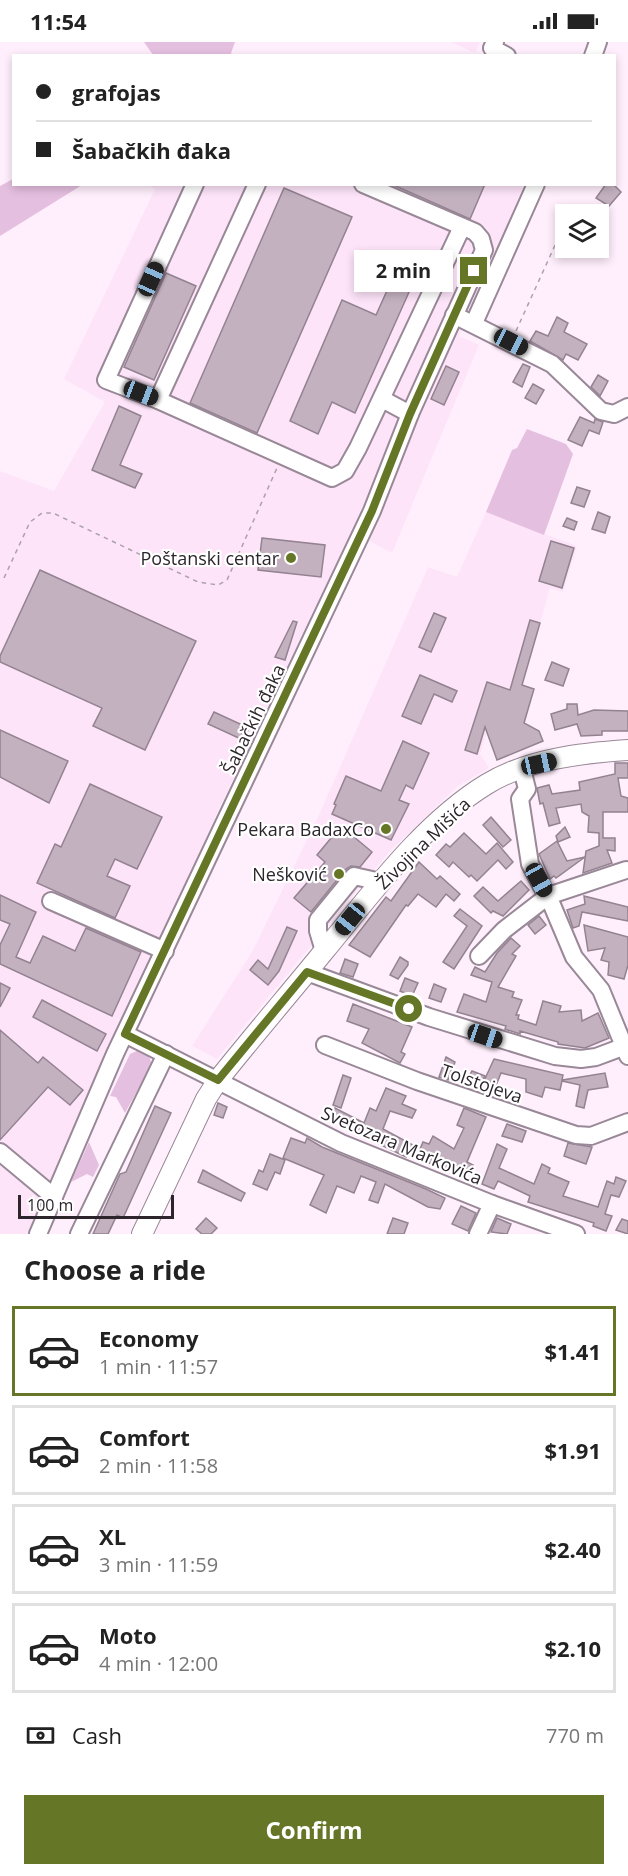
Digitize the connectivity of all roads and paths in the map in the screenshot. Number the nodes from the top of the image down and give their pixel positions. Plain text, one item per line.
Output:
1 (495, 42) edge
2 (503, 54) edge
3 (194, 186) edge
4 (256, 186) edge
5 (368, 186) edge
6 (535, 186) edge
7 (462, 227) junction
8 (555, 245) edge
9 (454, 315) junction
10 (474, 323) junction
11 (511, 342) junction
12 (382, 399) junction
13 (158, 400) junction
14 (628, 407) edge
15 (410, 414) junction
16 (282, 456) junction
17 (4, 578) dead end
18 (628, 750) edge
19 (522, 768) junction
20 (626, 870) dead end
21 (548, 896) junction
22 (51, 901) dead end
23 (165, 951) junction
24 (479, 956) dead end
25 (307, 972) junction
26 (125, 1034) junction
27 (325, 1045) dead end
28 (627, 1049) edge
29 (166, 1054) junction
30 (218, 1080) junction
31 (628, 1122) edge
32 (0, 1152) edge
33 (54, 1197) junction
34 (492, 1204) junction
35 (38, 1234) edge
36 (79, 1234) edge
37 (142, 1234) edge
38 (477, 1234) edge
39 (576, 1234) edge

1 - 2 street
3 - 13 street
4 - 13 street
5 - 7 street, Šabačkih đaka
6 - 10 street
7 - 9 street, Šabačkih đaka
7 - 12 street
8 - 11 path
9 - 10 street
9 - 15 street, Šabačkih đaka
10 - 11 street
11 - 14 street
12 - 15 street
12 - 16 street
13 - 16 street
15 - 23 street, Šabačkih đaka
16 - 17 path
18 - 19 main road, Živojina Mišića
19 - 21 street
19 - 25 main road, Živojina Mišića
20 - 21 street
21 - 24 street
21 - 28 street
22 - 23 street
23 - 26 street, Šabačkih đaka
25 - 28 street
25 - 30 main road, Živojina Mišića
26 - 29 street, Svetozara Markovića
26 - 33 street, Šabačkih đaka
27 - 31 street, Tolstojeva
29 - 30 street, Svetozara Markovića
29 - 36 street
30 - 34 street, Svetozara Markovića
30 - 37 main road, Živojina Mišića
32 - 33 street
33 - 35 street, Šabačkih đaka
34 - 38 street
34 - 39 street, Svetozara Markovića

